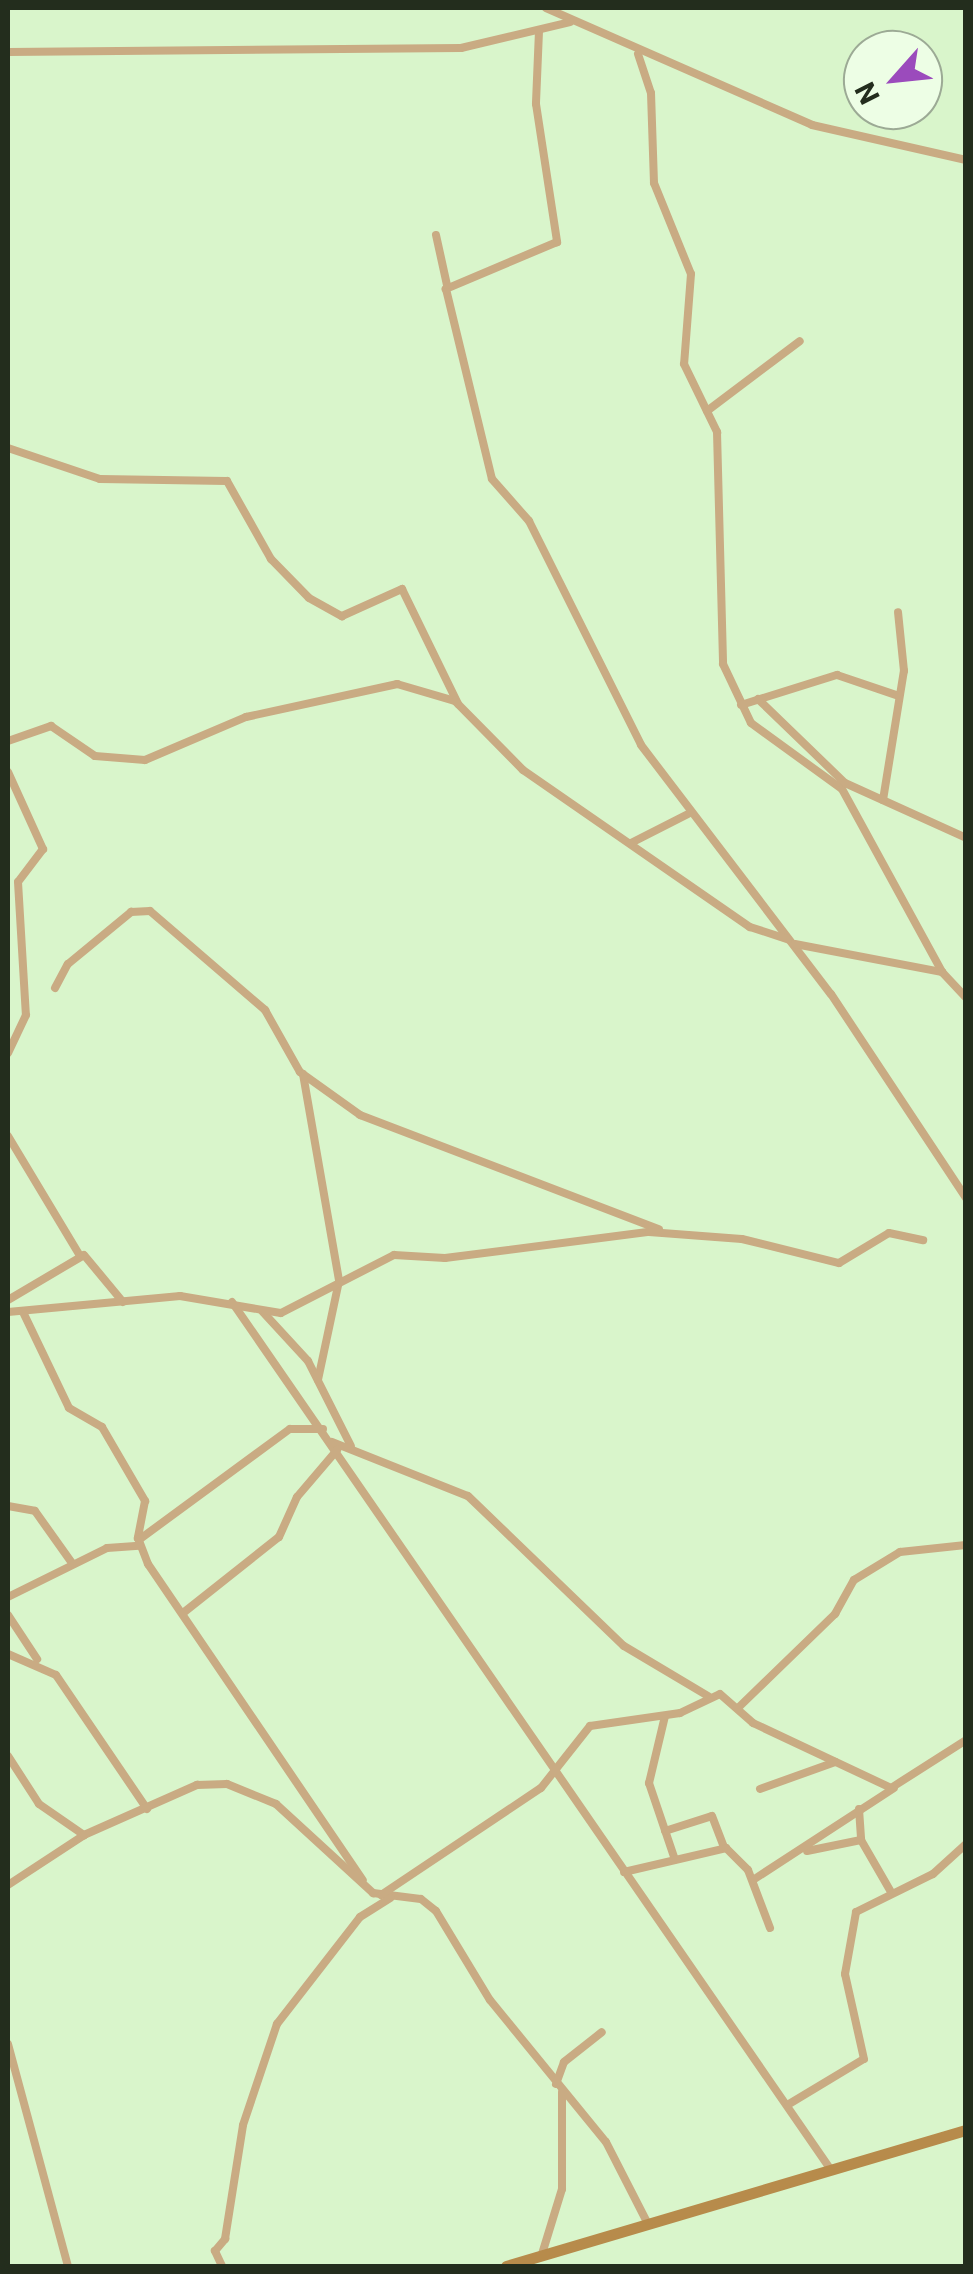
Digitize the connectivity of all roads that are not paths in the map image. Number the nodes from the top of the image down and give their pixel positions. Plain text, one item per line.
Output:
1 (546, 8) edge
2 (570, 22) junction
3 (539, 30) junction
4 (8, 52) edge
5 (638, 54) junction
6 (966, 160) edge
7 (436, 235) dead end
8 (447, 285) junction
9 (800, 341) dead end
10 (707, 411) junction
11 (8, 448) edge
12 (898, 612) dead end
13 (899, 696) junction
14 (758, 698) junction
15 (458, 704) junction
16 (742, 706) junction
17 (8, 741) edge
18 (8, 772) edge
19 (883, 800) junction
20 (688, 814) junction
21 (966, 838) edge
22 (630, 843) junction
23 (789, 940) junction
24 (942, 972) junction
25 (55, 988) dead end
26 (966, 998) edge
27 (8, 1053) edge
28 (303, 1074) junction
29 (8, 1136) edge
30 (966, 1198) edge
31 (663, 1231) junction
32 (922, 1240) dead end
33 (80, 1256) junction
34 (339, 1281) junction
35 (8, 1300) edge
36 (122, 1302) junction
37 (232, 1302) junction
38 (262, 1310) junction
39 (8, 1312) edge
40 (23, 1312) junction
41 (318, 1380) junction
42 (323, 1429) junction
43 (334, 1446) junction
44 (351, 1446) junction
45 (8, 1506) edge
46 (138, 1544) junction
47 (966, 1545) edge
48 (72, 1563) junction
49 (8, 1597) edge
50 (182, 1613) junction
51 (8, 1615) edge
52 (8, 1654) edge
53 (37, 1659) junction
54 (708, 1696) junction
55 (739, 1706) junction
56 (666, 1716) junction
57 (966, 1740) edge
58 (8, 1756) edge
59 (835, 1762) junction
60 (554, 1769) junction
61 (894, 1788) junction
62 (760, 1789) dead end
63 (147, 1809) junction
64 (859, 1809) junction
65 (665, 1831) junction
66 (84, 1835) junction
67 (861, 1840) junction
68 (966, 1844) edge
69 (724, 1847) junction
70 (807, 1851) junction
71 (675, 1860) junction
72 (624, 1872) junction
73 (752, 1880) junction
74 (8, 1885) edge
75 (369, 1890) junction
76 (892, 1892) junction
77 (380, 1895) junction
78 (393, 1896) junction
79 (770, 1928) dead end
80 (602, 2032) dead end
81 (8, 2044) edge
82 (559, 2088) junction
83 (789, 2104) junction
84 (966, 2130) edge
85 (828, 2166) junction
86 (648, 2224) junction
87 (542, 2254) junction
88 (68, 2266) edge
89 (222, 2266) edge
90 (506, 2266) edge

1 - 2 street
2 - 3 street
2 - 5 street
3 - 4 street
3 - 8 street
5 - 6 street
5 - 10 street
7 - 8 street
8 - 20 street
9 - 10 street
10 - 16 street
11 - 15 street
12 - 13 street
13 - 14 street
13 - 19 street
14 - 16 street
14 - 19 street
15 - 17 street
15 - 22 street
16 - 24 street
18 - 27 street
19 - 21 street
20 - 22 street
20 - 23 street
22 - 23 street
23 - 24 street
23 - 30 street
24 - 26 street
25 - 28 street
28 - 31 street
28 - 34 street
29 - 33 street
31 - 32 street
31 - 34 street
33 - 35 street
33 - 36 street
34 - 38 street
34 - 41 street
36 - 37 street
36 - 40 street
37 - 38 street
37 - 42 street
38 - 41 street
39 - 40 street
40 - 46 street
41 - 44 street
42 - 43 street
42 - 46 street
43 - 44 street
43 - 50 street
43 - 60 street
44 - 54 street
45 - 48 street
46 - 48 street
46 - 50 street
47 - 55 street
48 - 49 street
50 - 75 street
51 - 53 street
52 - 53 street
53 - 63 street
54 - 55 street
54 - 56 street
55 - 59 street
56 - 60 street
56 - 65 street
57 - 61 street
58 - 66 street
59 - 61 street
59 - 62 street
60 - 72 street
60 - 77 street
61 - 64 street
63 - 66 street
63 - 75 street
64 - 67 street
64 - 70 street
65 - 69 street
65 - 71 street
66 - 74 street
67 - 70 street
67 - 76 street
68 - 76 street
69 - 71 street
69 - 73 street
70 - 73 street
71 - 72 street
72 - 83 street
73 - 79 street
75 - 77 street
76 - 83 street
77 - 78 street
78 - 82 street
78 - 89 street
80 - 82 street
81 - 88 street
82 - 86 street
82 - 87 street
83 - 85 street
84 - 85 street
85 - 86 street
86 - 87 street
87 - 90 street

